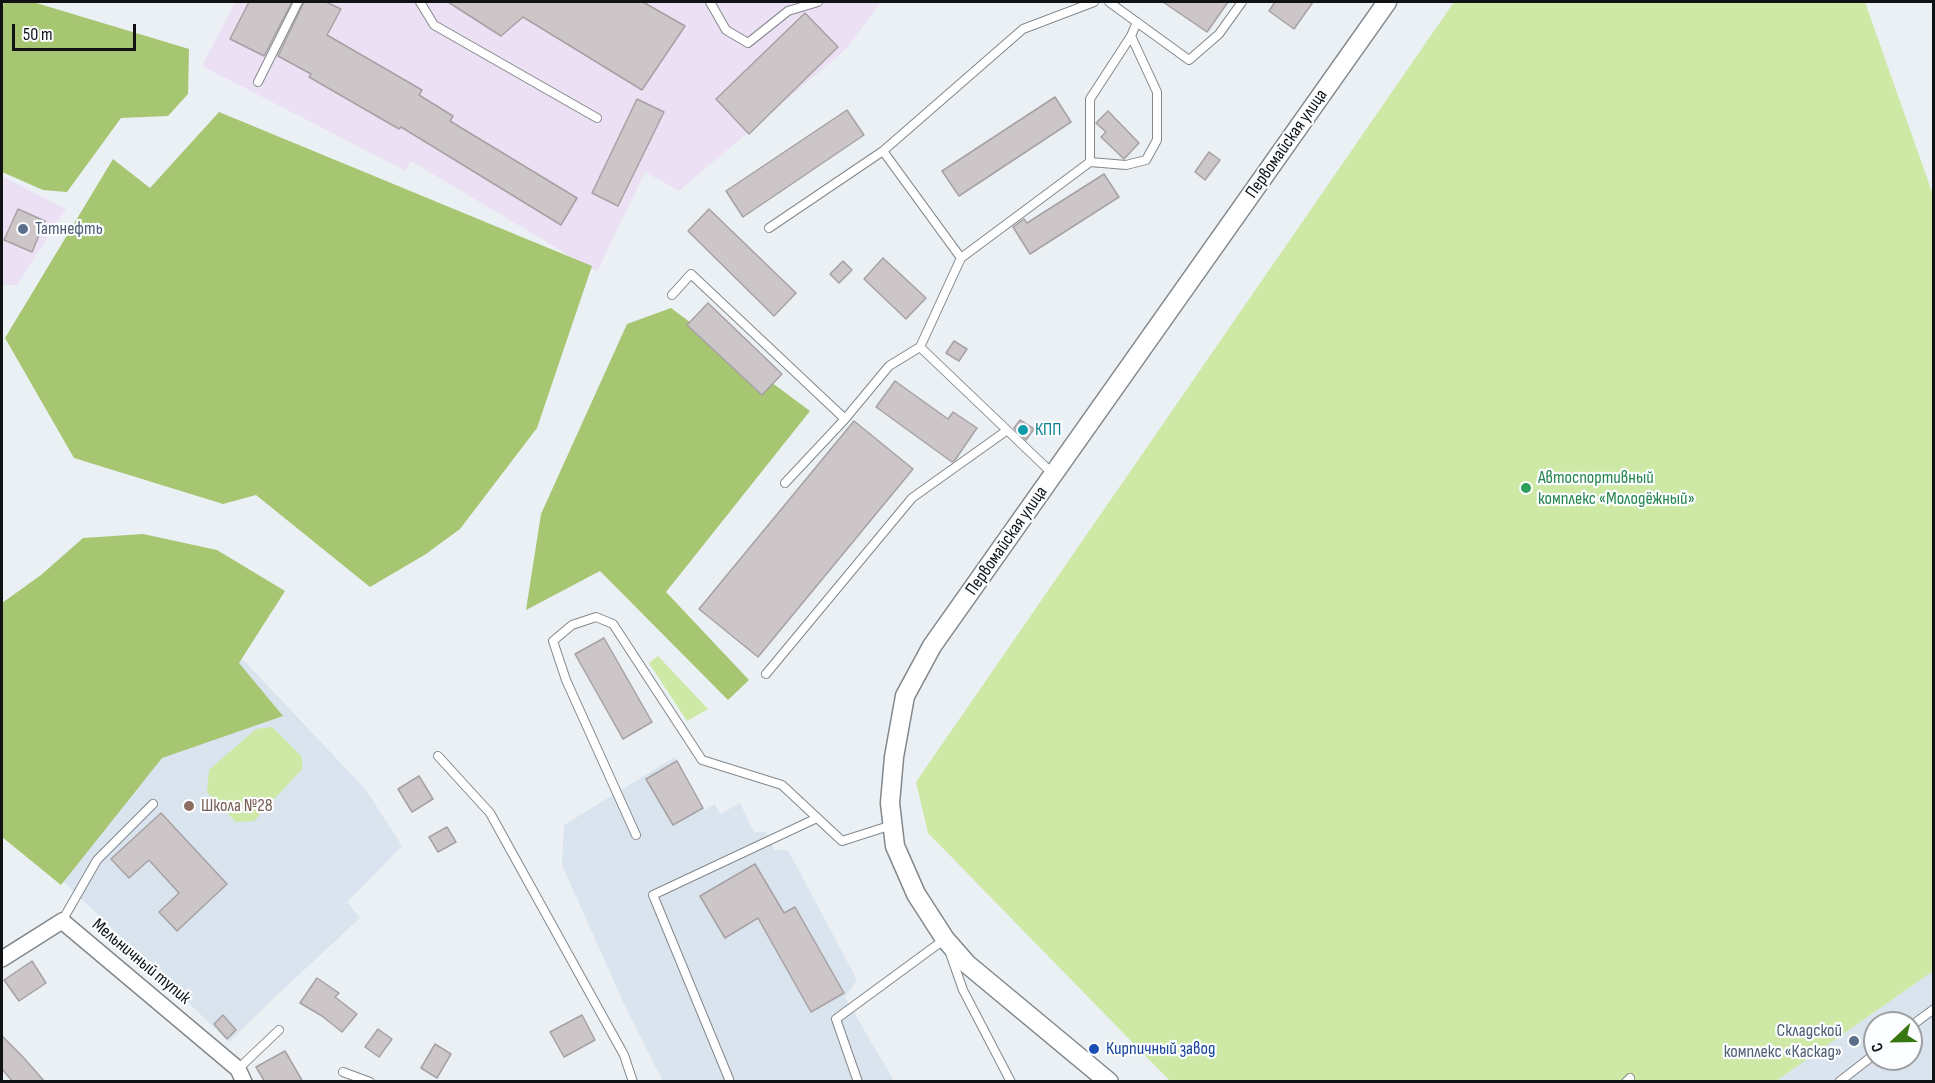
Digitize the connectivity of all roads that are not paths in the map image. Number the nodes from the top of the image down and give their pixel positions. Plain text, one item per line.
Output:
1 (298, 2) edge
2 (420, 2) edge
3 (710, 2) edge
4 (818, 2) edge
5 (1094, 2) edge
6 (1110, 2) edge
7 (1242, 2) edge
8 (1388, 2) edge
9 (1137, 22) junction
10 (1131, 36) junction
11 (258, 82) dead end
12 (597, 118) dead end
13 (883, 151) junction
14 (1090, 162) junction
15 (770, 228) dead end
16 (961, 258) junction
17 (672, 295) dead end
18 (920, 347) junction
19 (845, 419) junction
20 (1006, 431) junction
21 (1053, 475) junction
22 (785, 483) dead end
23 (766, 674) dead end
24 (438, 756) dead end
25 (153, 804) dead end
26 (817, 818) junction
27 (892, 825) junction
28 (636, 835) dead end
29 (62, 921) junction
30 (945, 939) junction
31 (2, 959) edge
32 (279, 1030) dead end
33 (1863, 1063) edge
34 (343, 1072) dead end
35 (241, 1075) edge
36 (729, 1079) dead end
37 (370, 1082) edge
38 (633, 1082) edge
39 (858, 1082) edge
40 (1011, 1082) edge
41 (1109, 1082) edge
42 (1839, 1082) edge

1 - 11 lane
2 - 12 lane
3 - 4 lane
5 - 13 lane
6 - 9 lane
7 - 9 lane
8 - 21 street, Первомайская улица
9 - 10 lane
10 - 14 lane
10 - 14 lane
13 - 15 lane
13 - 16 lane
14 - 16 lane
16 - 18 lane
17 - 19 lane
18 - 19 lane
18 - 20 lane
19 - 22 lane
20 - 21 lane
20 - 23 lane
21 - 27 street, Первомайская улица
24 - 38 lane
25 - 29 lane
26 - 27 lane
26 - 28 lane
26 - 36 lane
27 - 30 street, Первомайская улица
29 - 31 street, Мельничный тупик
29 - 35 street, Мельничный тупик
30 - 39 lane
30 - 40 lane
30 - 41 street, Первомайская улица
32 - 35 lane
33 - 42 lane
34 - 37 lane

